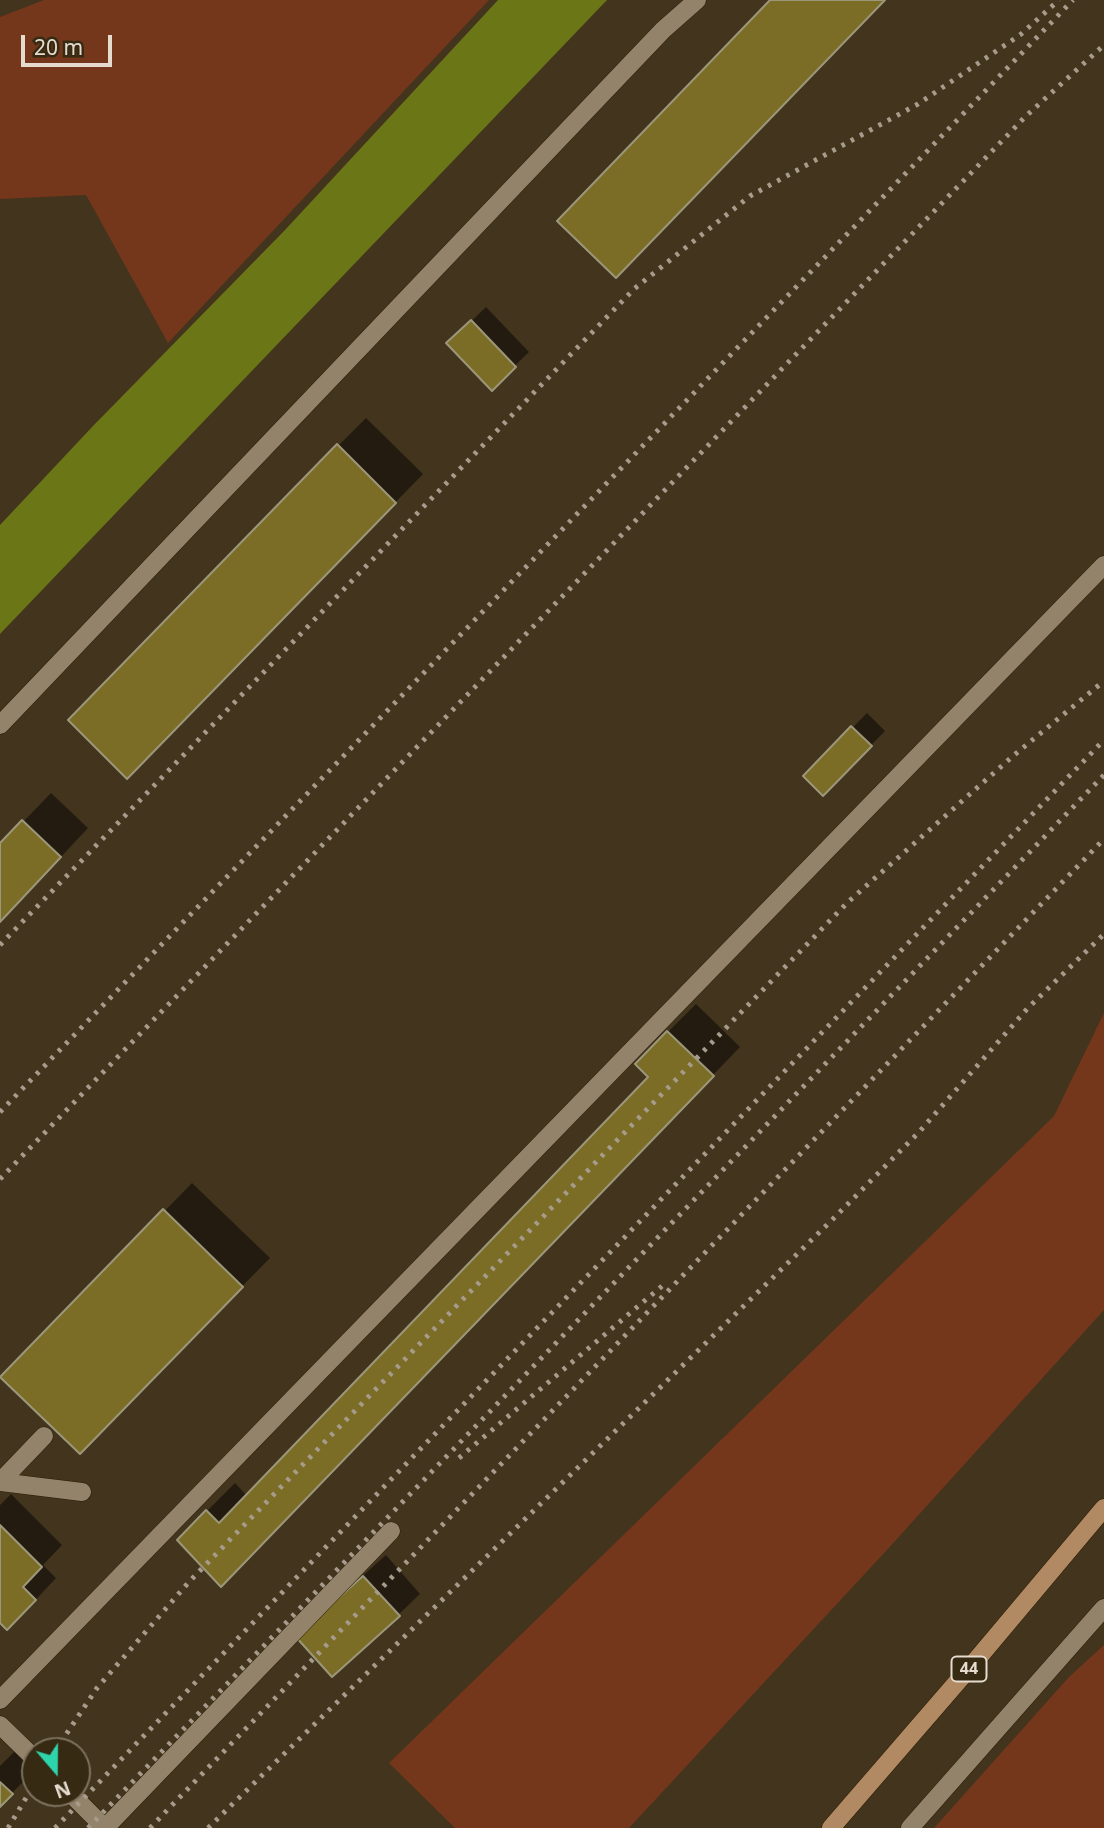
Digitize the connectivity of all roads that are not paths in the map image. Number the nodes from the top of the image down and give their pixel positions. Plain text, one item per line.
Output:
1 (697, 0) edge
2 (1104, 565) edge
3 (0, 724) edge
4 (44, 1436) dead end
5 (0, 1482) edge
6 (82, 1492) dead end
7 (1104, 1508) edge
8 (391, 1531) dead end
9 (1104, 1608) edge
10 (0, 1700) edge
11 (0, 1725) edge
12 (21, 1745) edge
13 (84, 1807) edge
14 (105, 1828) edge
15 (831, 1828) edge
16 (910, 1828) edge

1 - 3 lane
2 - 10 lane
4 - 5 lane
5 - 6 lane
7 - 15 main road, 44
8 - 14 lane
9 - 16 lane
11 - 12 lane
13 - 14 lane

